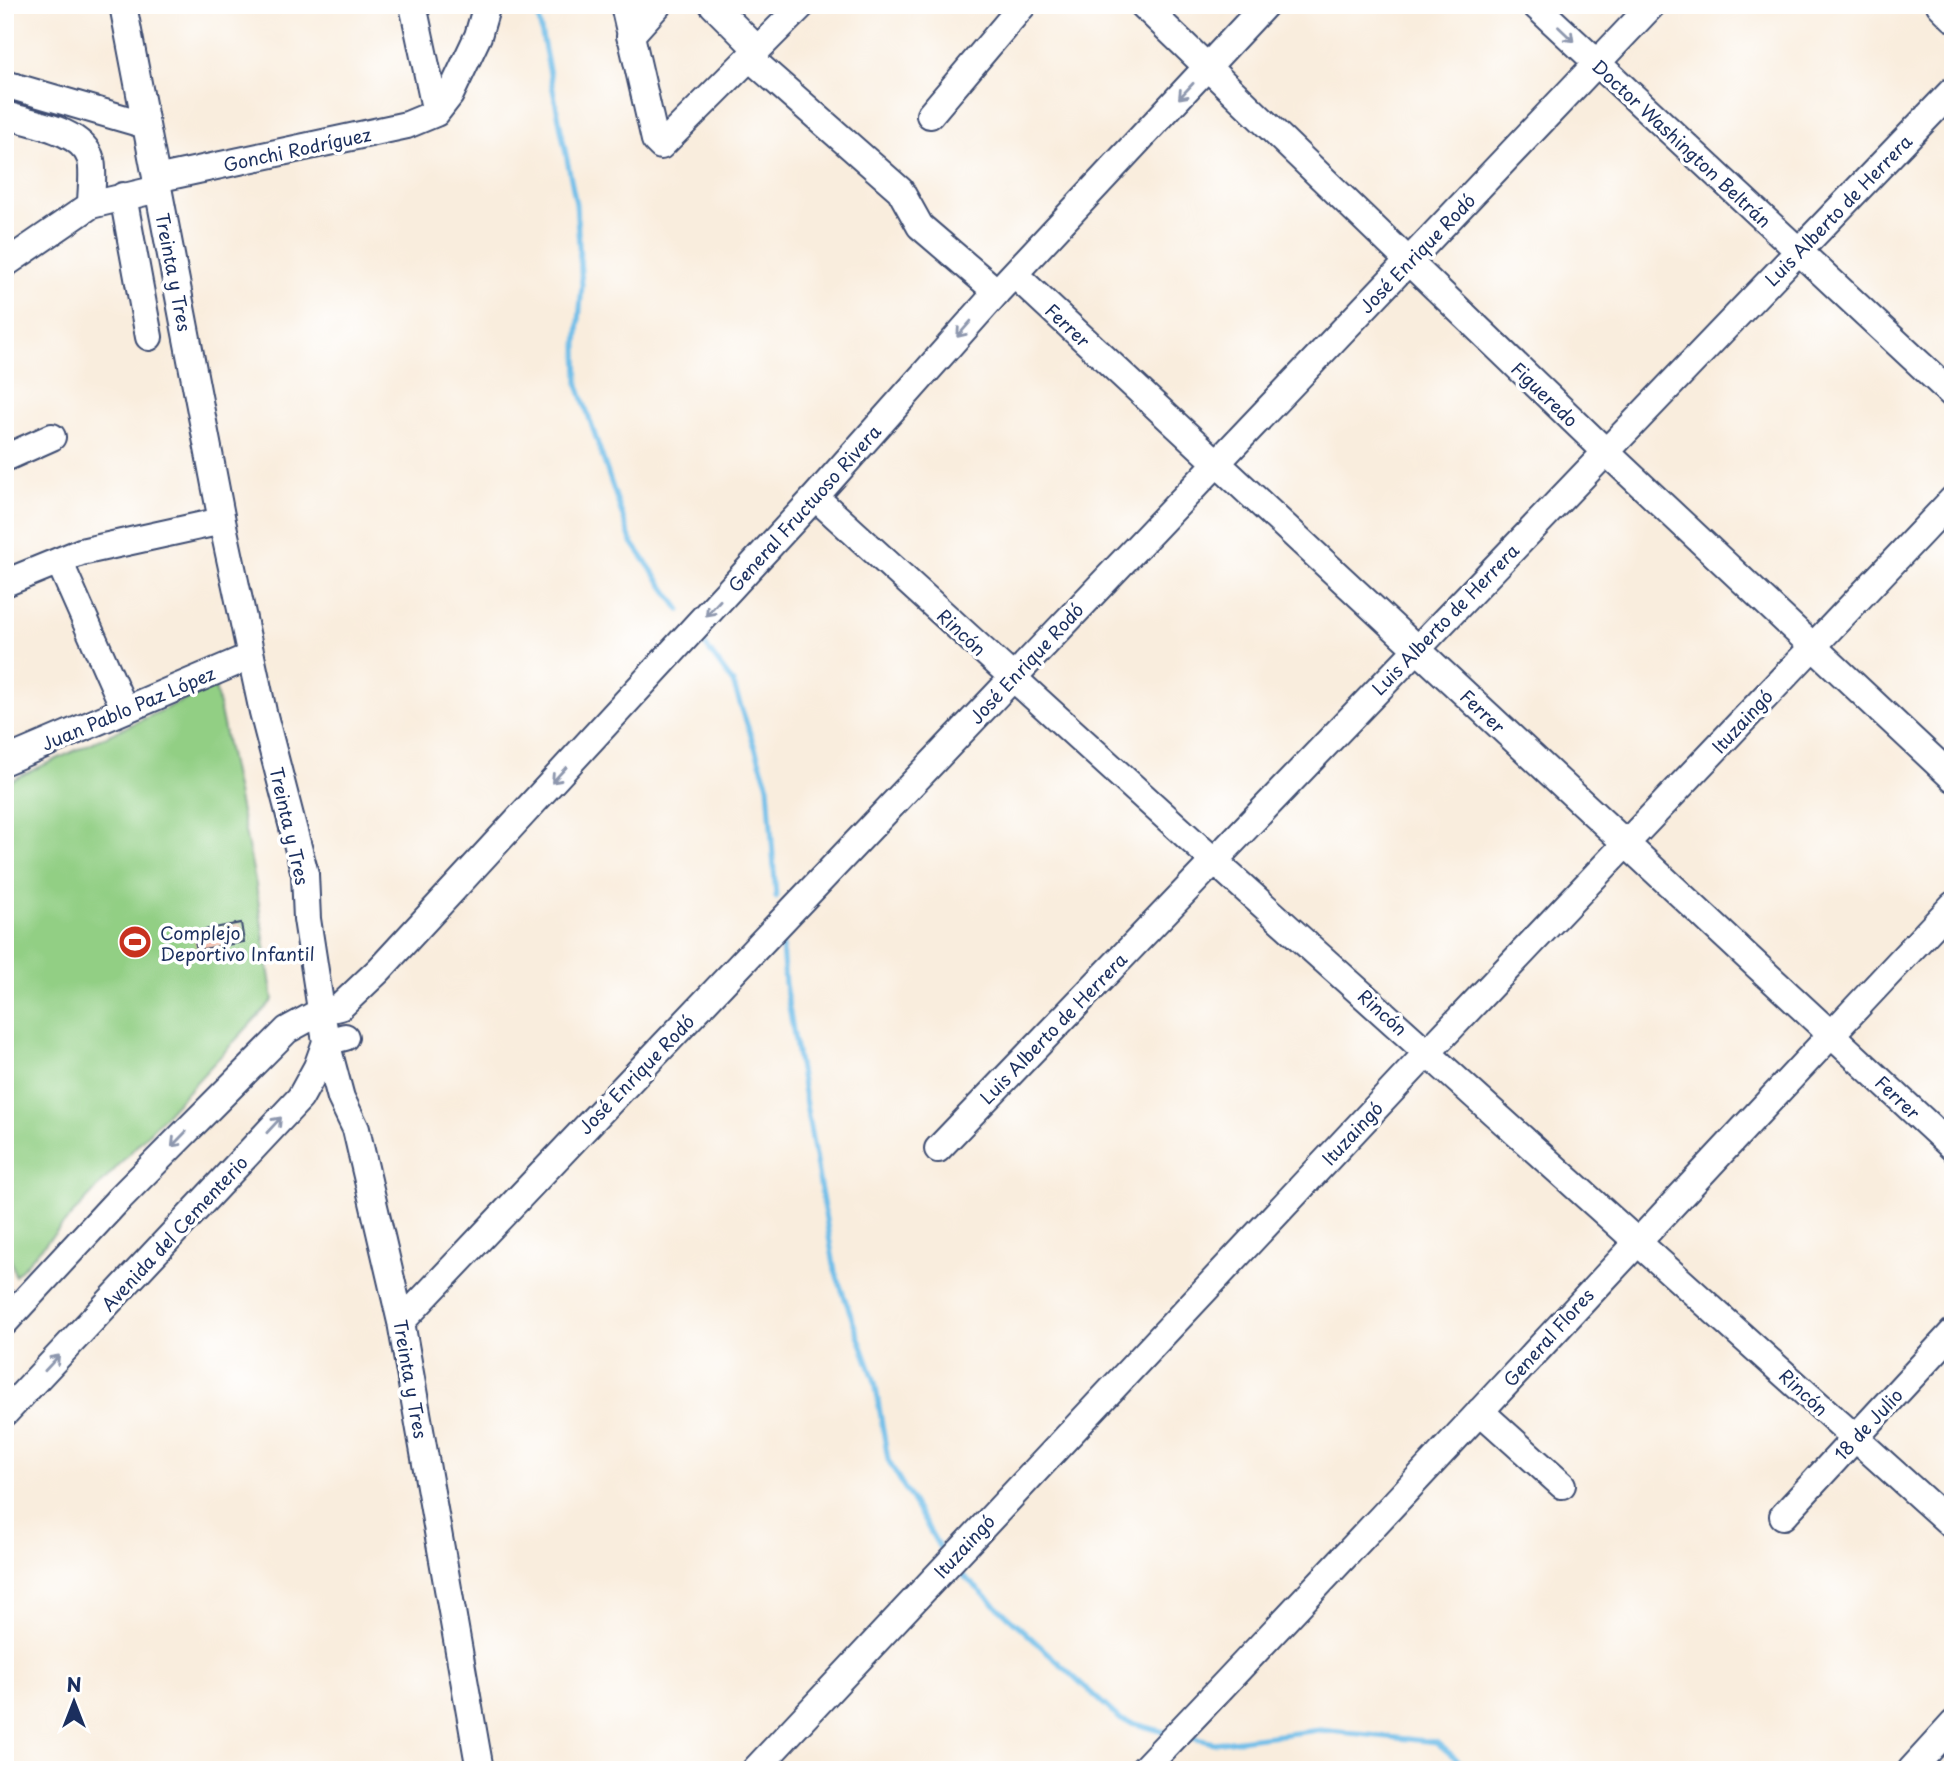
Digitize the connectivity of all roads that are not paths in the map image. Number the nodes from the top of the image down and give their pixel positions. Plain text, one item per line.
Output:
1 (123, 5) edge
2 (413, 5) edge
3 (487, 5) edge
4 (624, 5) edge
5 (658, 5) edge
6 (713, 5) edge
7 (802, 5) edge
8 (1023, 5) edge
9 (1143, 5) edge
10 (1265, 5) edge
11 (1535, 5) edge
12 (1652, 5) edge
13 (1940, 5) edge
14 (1953, 18) edge
15 (629, 36) junction
16 (754, 54) junction
17 (1596, 64) junction
18 (1209, 66) junction
19 (5, 84) edge
20 (1953, 90) edge
21 (436, 113) junction
22 (930, 115) dead end
23 (5, 116) edge
24 (145, 125) junction
25 (157, 184) junction
26 (122, 196) junction
27 (90, 205) junction
28 (1799, 251) junction
29 (1408, 263) junction
30 (5, 264) edge
31 (1005, 283) junction
32 (149, 337) dead end
33 (1953, 395) edge
34 (52, 437) dead end
35 (1605, 451) junction
36 (5, 458) edge
37 (1216, 463) junction
38 (816, 497) junction
39 (1953, 499) edge
40 (222, 521) junction
41 (59, 561) junction
42 (6, 582) edge
43 (1813, 646) junction
44 (1416, 649) junction
45 (251, 656) junction
46 (1012, 678) junction
47 (124, 708) junction
48 (5, 761) edge
49 (1953, 778) edge
50 (1626, 844) junction
51 (1213, 860) junction
52 (1953, 905) edge
53 (330, 1009) junction
54 (1831, 1034) junction
55 (335, 1039) junction
56 (1428, 1052) junction
57 (1953, 1148) edge
58 (937, 1149) dead end
59 (1637, 1239) junction
60 (5, 1322) edge
61 (401, 1322) junction
62 (1953, 1332) edge
63 (1480, 1411) junction
64 (5, 1413) edge
65 (1854, 1438) junction
66 (1562, 1485) dead end
67 (1783, 1516) dead end
68 (1953, 1526) edge
69 (1953, 1724) edge
70 (480, 1770) edge
71 (755, 1770) edge
72 (1143, 1770) edge
73 (1911, 1770) edge

1 - 24 street, Treinta y Tres
2 - 21 street
3 - 21 street
4 - 15 street
5 - 15 street
6 - 16 street, Ferrer
7 - 16 street
8 - 22 street
9 - 18 street, Figueredo
10 - 18 street, General Fructuoso Rivera
11 -> 17 street, Doctor Washington Beltrán
12 - 17 street, José Enrique Rodó
13 - 14 street
15 - 16 street
16 - 31 street, Ferrer
17 - 28 street, Doctor Washington Beltrán
17 - 29 street, José Enrique Rodó
18 - 29 street, Figueredo
18 -> 31 street, General Fructuoso Rivera
19 - 24 street
20 - 28 street, Luis Alberto de Herrera
21 - 25 street, Gonchi Rodríguez
23 - 27 street
24 - 25 street, Treinta y Tres
25 - 26 street, Gonchi Rodríguez
25 - 40 street, Treinta y Tres
26 - 27 street, Gonchi Rodríguez
26 - 32 street
27 - 30 street, Gonchi Rodríguez
28 - 33 street, Doctor Washington Beltrán
28 - 35 street, Luis Alberto de Herrera
29 - 35 street, Figueredo
29 - 37 street, José Enrique Rodó
31 - 37 street, Ferrer
31 -> 38 street, General Fructuoso Rivera
34 - 36 street
35 - 43 street, Figueredo
35 - 44 street, Luis Alberto de Herrera
37 - 44 street, Ferrer
37 - 46 street, José Enrique Rodó
38 - 46 street, Rincón
38 -> 53 street, General Fructuoso Rivera
39 - 43 street, Ituzaingó
40 - 41 street
40 - 45 street, Treinta y Tres
41 - 42 street
41 - 47 street
43 - 49 street, Figueredo
43 - 50 street, Ituzaingó
44 - 50 street, Ferrer
44 - 51 street, Luis Alberto de Herrera
45 - 47 street, Juan Pablo Paz López
45 - 53 street, Treinta y Tres
46 - 51 street, Rincón
46 - 61 street, José Enrique Rodó
47 - 48 street, Juan Pablo Paz López
50 - 54 street, Ferrer
50 - 56 street, Ituzaingó
51 - 56 street, Rincón
51 - 58 street, Luis Alberto de Herrera
52 - 54 street, General Flores
53 - 55 street, Treinta y Tres
53 -> 60 street
54 - 57 street, Ferrer
54 - 59 street, General Flores
55 - 61 street, Treinta y Tres
64 -> 55 street, Avenida del Cementerio
56 - 59 street, Rincón
56 - 71 street, Ituzaingó
59 - 63 street, General Flores
59 - 65 street, Rincón
61 - 70 street, Treinta y Tres
62 - 65 street, 18 de Julio
63 - 66 street
63 - 72 street, General Flores
65 - 67 street, 18 de Julio
65 - 68 street, Rincón
69 - 73 street

